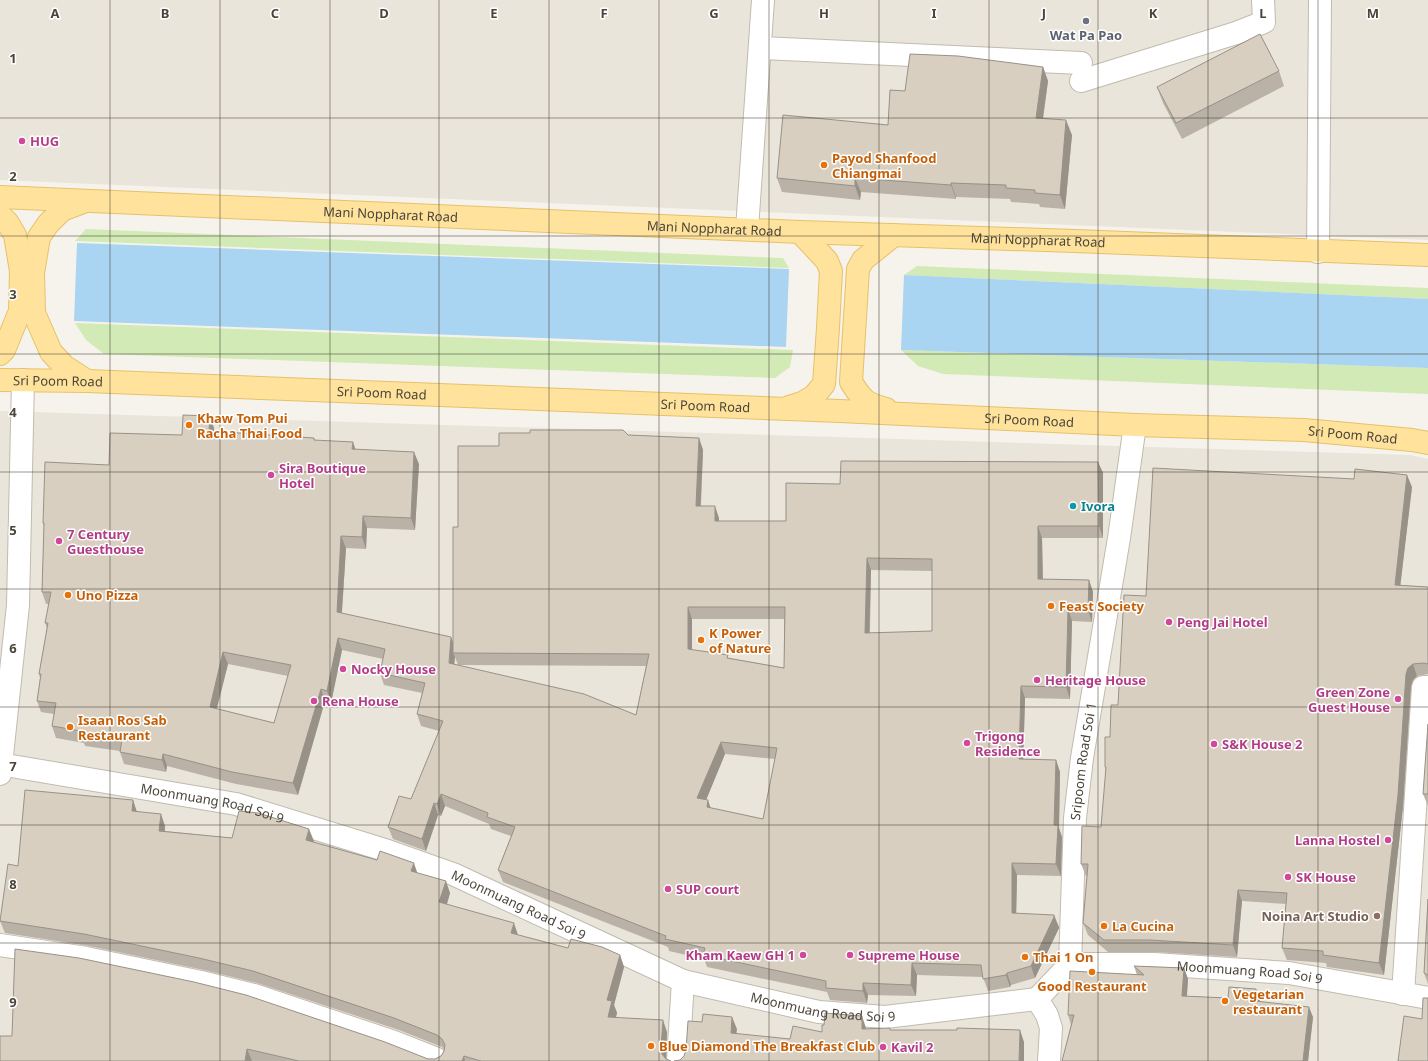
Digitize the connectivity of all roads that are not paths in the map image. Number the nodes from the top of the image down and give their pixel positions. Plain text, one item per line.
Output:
1 (763, 0) edge
2 (1263, 0) edge
3 (1320, 0) edge
4 (760, 48) junction
5 (0, 189) edge
6 (0, 197) edge
7 (51, 200) junction
8 (86, 201) junction
9 (0, 215) edge
10 (747, 229) junction
11 (800, 232) junction
12 (894, 235) junction
13 (1318, 252) junction
14 (1428, 256) edge
15 (0, 354) edge
16 (0, 380) edge
17 (23, 380) junction
18 (87, 381) junction
19 (780, 409) junction
20 (903, 414) junction
21 (1135, 424) junction
22 (1420, 441) edge
23 (1428, 687) edge
24 (0, 767) edge
25 (0, 945) edge
26 (1070, 964) junction
27 (683, 981) junction
28 (1403, 994) junction
29 (1428, 998) edge
30 (1037, 999) junction
31 (437, 1059) edge
32 (678, 1061) edge
33 (1048, 1061) edge

1 - 4 street
2 - 4 street
3 - 13 street
4 - 10 street
5 - 7 street
6 - 7 main road, Mani Noppharat Road
7 - 8 main road, Mani Noppharat Road
8 - 10 main road, Mani Noppharat Road
8 - 18 main road
9 - 15 main road
10 - 11 main road, Mani Noppharat Road
11 - 12 main road, Mani Noppharat Road
11 - 19 main road
12 - 13 main road, Mani Noppharat Road
12 - 20 main road
13 - 14 main road, Mani Noppharat Road
16 - 17 main road, Sri Poom Road
17 - 18 main road, Sri Poom Road
17 - 24 street
18 - 19 main road, Sri Poom Road
19 - 20 main road, Sri Poom Road
20 - 21 main road, Sri Poom Road
21 - 22 main road, Sri Poom Road
21 - 26 street, Sripoom Road Soi 1
23 - 28 street
24 - 27 street, Moonmuang Road Soi 9
25 - 31 street
26 - 28 street, Moonmuang Road Soi 9
26 - 30 street
27 - 30 street, Moonmuang Road Soi 9
27 - 32 street
28 - 29 street, Moonmuang Road Soi 9
30 - 33 street

